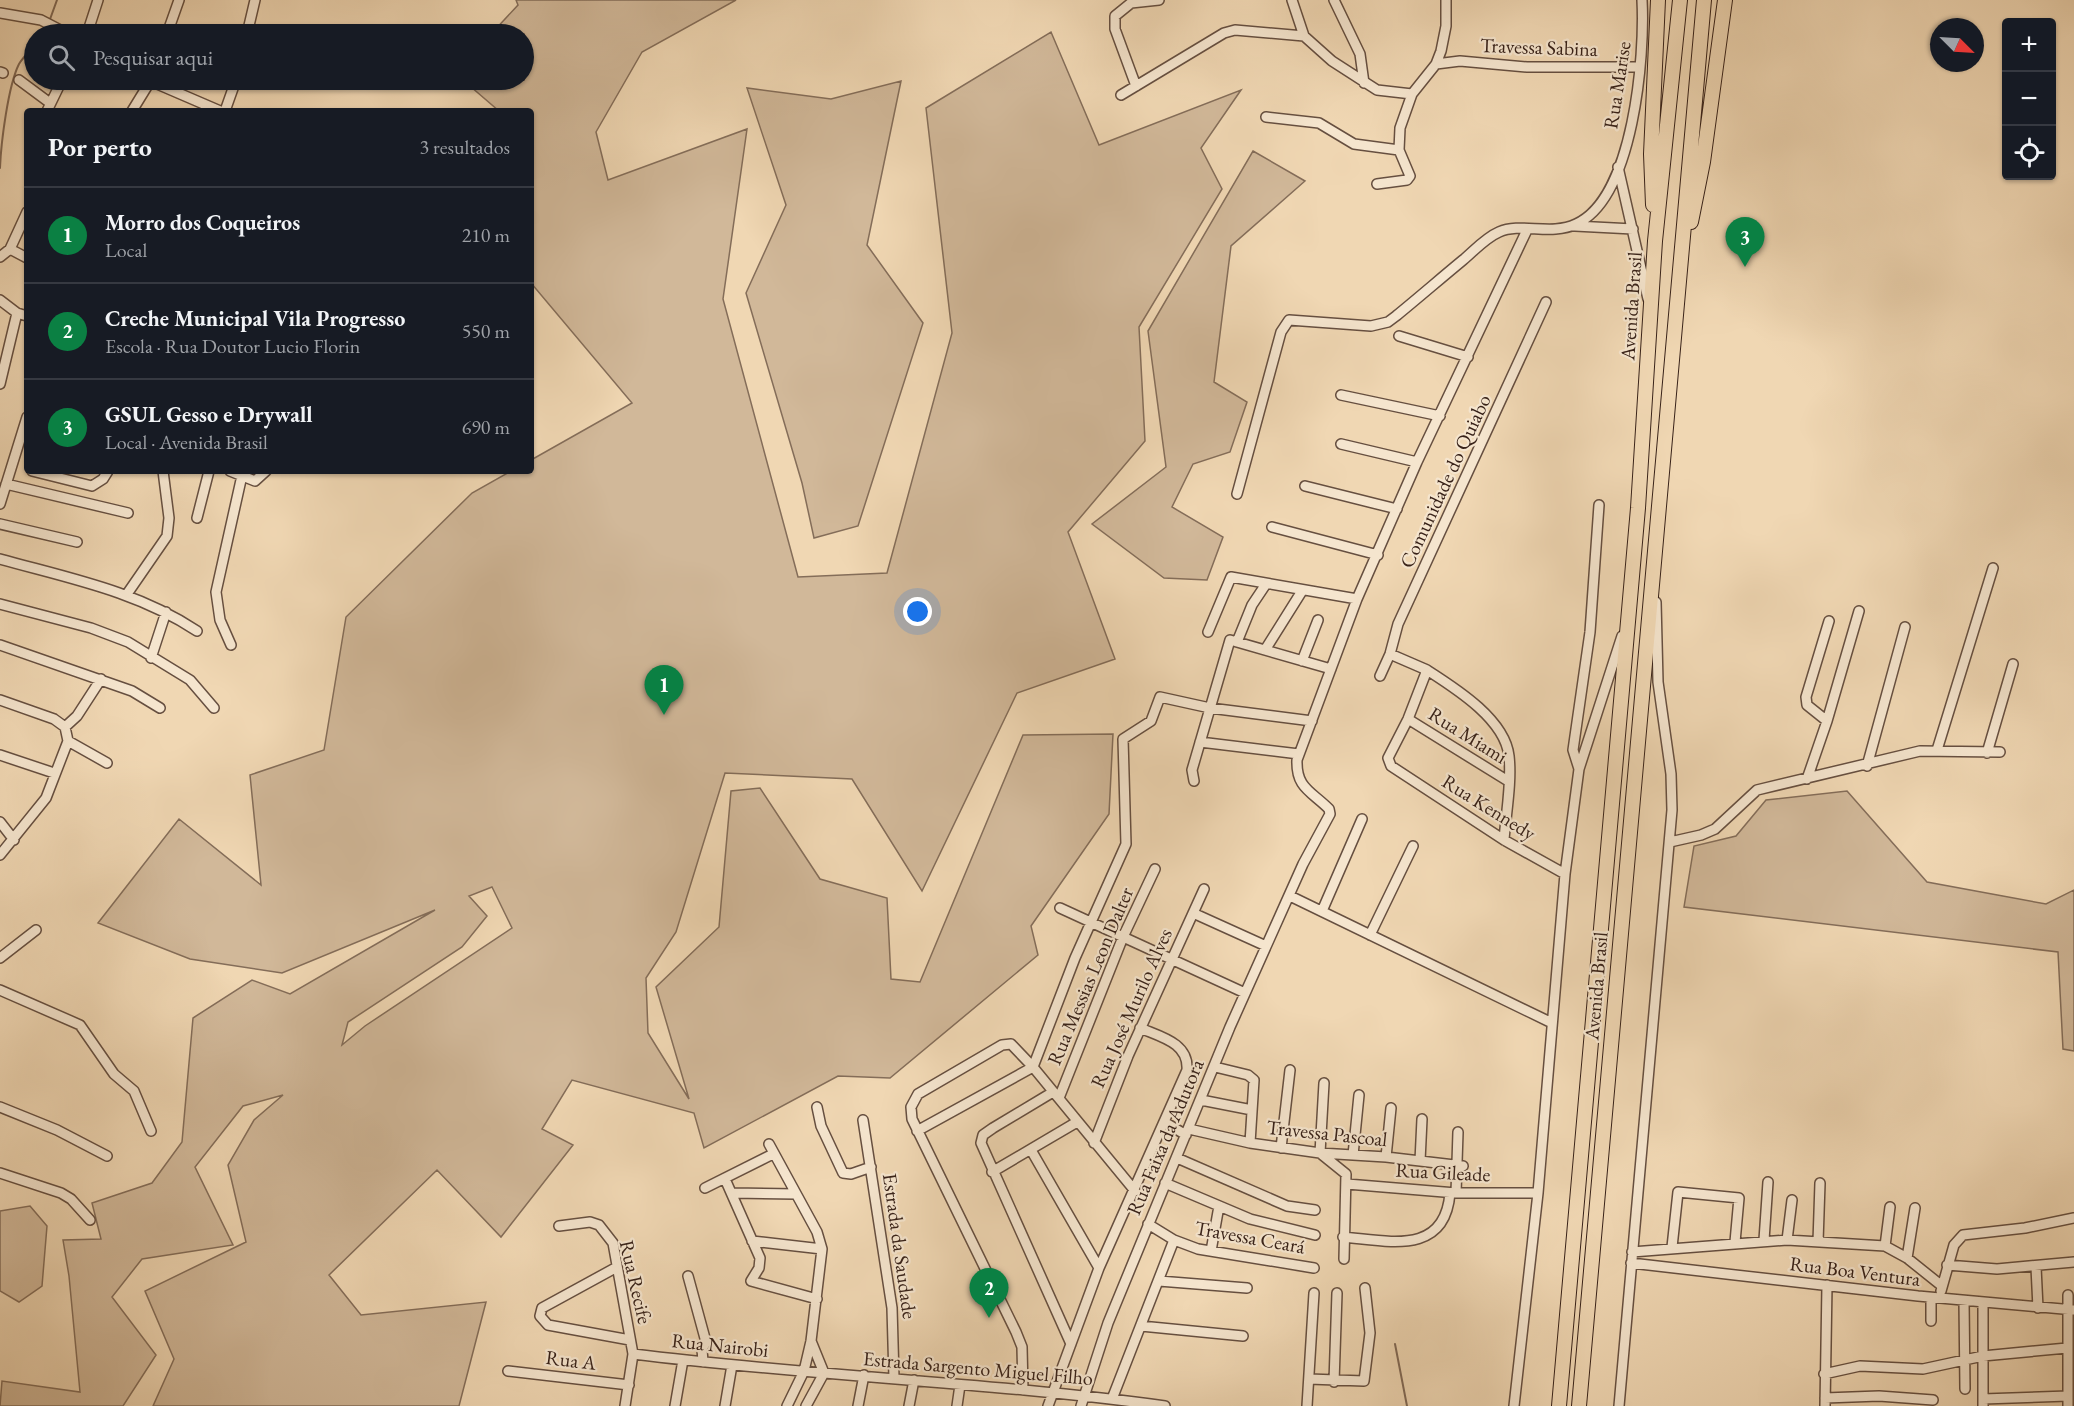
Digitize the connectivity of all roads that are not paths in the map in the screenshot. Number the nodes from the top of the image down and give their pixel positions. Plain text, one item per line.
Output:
1 (98, 0) edge
2 (179, 0) edge
3 (255, 0) edge
4 (1159, 0) edge
5 (1292, 0) edge
6 (1334, 0) edge
7 (1446, 0) edge
8 (1642, 0) edge
9 (1658, 0) edge
10 (1680, 0) edge
11 (1704, 0) edge
12 (1725, 0) edge
13 (1, 13) edge
14 (50, 24) edge
15 (90, 24) edge
16 (171, 24) edge
17 (250, 24) edge
18 (1304, 36) junction
19 (1436, 64) junction
20 (1640, 67) junction
21 (19, 80) dead end
22 (1364, 83) junction
23 (24, 84) edge
24 (1136, 86) junction
25 (30, 90) edge
26 (57, 90) edge
27 (144, 90) edge
28 (173, 90) edge
29 (232, 90) edge
30 (1412, 94) junction
31 (1121, 95) dead end
32 (49, 107) edge
33 (134, 108) edge
34 (213, 108) edge
35 (226, 108) edge
36 (1635, 112) junction
37 (1653, 112) junction
38 (1266, 117) dead end
39 (1399, 150) junction
40 (1618, 167) junction
41 (1377, 184) dead end
42 (24, 219) edge
43 (1573, 225) junction
44 (1633, 229) junction
45 (1527, 230) junction
46 (1655, 241) junction
47 (10, 249) junction
48 (1682, 250) junction
49 (24, 256) edge
50 (0, 257) edge
51 (1, 302) edge
52 (1546, 302) dead end
53 (1651, 311) junction
54 (22, 315) edge
55 (1399, 336) dead end
56 (1468, 357) junction
57 (0, 384) edge
58 (1341, 395) dead end
59 (1440, 416) junction
60 (24, 427) edge
61 (1341, 444) dead end
62 (1417, 462) junction
63 (13, 465) junction
64 (24, 469) edge
65 (43, 474) edge
66 (106, 474) edge
67 (163, 474) edge
68 (208, 474) edge
69 (242, 474) edge
70 (263, 474) edge
71 (6, 484) junction
72 (1305, 486) dead end
73 (1237, 494) dead end
74 (0, 504) edge
75 (1599, 505) dead end
76 (1397, 509) junction
77 (128, 513) dead end
78 (197, 518) dead end
79 (0, 524) edge
80 (1272, 527) dead end
81 (77, 542) dead end
82 (1378, 555) junction
83 (0, 559) edge
84 (1993, 568) dead end
85 (1654, 569) junction
86 (1266, 584) junction
87 (1302, 591) junction
88 (127, 594) junction
89 (1357, 599) junction
90 (0, 604) edge
91 (1859, 610) dead end
92 (166, 612) junction
93 (1629, 615) junction
94 (1318, 620) dead end
95 (1829, 621) dead end
96 (1905, 627) dead end
97 (197, 631) dead end
98 (1208, 632) dead end
99 (1237, 642) junction
100 (0, 645) edge
101 (231, 645) dead end
102 (1265, 650) junction
103 (1390, 654) junction
104 (150, 658) junction
105 (1302, 661) junction
106 (2013, 664) dead end
107 (1331, 669) junction
108 (1427, 670) junction
109 (1380, 676) dead end
110 (100, 679) junction
111 (0, 700) edge
112 (160, 708) dead end
113 (214, 708) dead end
114 (1210, 708) junction
115 (1408, 719) junction
116 (1312, 721) junction
117 (1827, 721) junction
118 (65, 728) junction
119 (68, 741) junction
120 (1200, 742) junction
121 (1937, 750) junction
122 (2000, 752) dead end
123 (1987, 753) junction
124 (1299, 754) junction
125 (0, 755) edge
126 (107, 763) dead end
127 (1867, 766) junction
128 (1579, 769) junction
129 (54, 772) junction
130 (1807, 778) junction
131 (1194, 781) dead end
132 (1508, 781) junction
133 (1362, 819) dead end
134 (0, 822) edge
135 (14, 840) junction
136 (1504, 840) junction
137 (1670, 842) junction
138 (1413, 846) dead end
139 (0, 855) edge
140 (1155, 869) dead end
141 (1565, 874) junction
142 (1204, 890) dead end
143 (1290, 896) junction
144 (1060, 908) dead end
145 (1322, 912) junction
146 (1193, 914) junction
147 (1091, 922) junction
148 (36, 930) dead end
149 (1370, 935) junction
150 (1123, 937) junction
151 (1266, 946) junction
152 (0, 958) edge
153 (1171, 958) junction
154 (0, 990) edge
155 (1245, 993) junction
156 (1552, 1023) junction
157 (1140, 1028) junction
158 (1034, 1067) junction
159 (1215, 1067) junction
160 (1290, 1070) dead end
161 (1324, 1083) dead end
162 (1056, 1095) junction
163 (1359, 1095) dead end
164 (1201, 1100) junction
165 (0, 1107) edge
166 (817, 1107) dead end
167 (1391, 1108) dead end
168 (1252, 1110) junction
169 (1422, 1119) dead end
170 (863, 1120) dead end
171 (1077, 1122) junction
172 (1166, 1123) junction
173 (151, 1131) dead end
174 (917, 1131) junction
175 (1187, 1132) junction
176 (1458, 1132) dead end
177 (1094, 1143) junction
178 (1250, 1143) junction
179 (769, 1144) dead end
180 (1281, 1148) junction
181 (1031, 1150) junction
182 (773, 1154) junction
183 (1320, 1154) junction
184 (1353, 1155) junction
185 (107, 1156) dead end
186 (1386, 1157) junction
187 (1177, 1158) junction
188 (1420, 1161) junction
189 (1460, 1166) junction
190 (870, 1167) junction
191 (992, 1172) junction
192 (0, 1173) edge
193 (724, 1179) junction
194 (1768, 1182) dead end
195 (1165, 1183) junction
196 (1820, 1183) dead end
197 (1347, 1184) junction
198 (705, 1188) dead end
199 (1135, 1191) junction
200 (732, 1193) junction
201 (1453, 1193) junction
202 (1538, 1193) junction
203 (796, 1194) junction
204 (1792, 1200) dead end
205 (1219, 1206) junction
206 (1890, 1208) dead end
207 (1915, 1208) dead end
208 (1315, 1210) dead end
209 (2074, 1218) edge
210 (90, 1220) dead end
211 (1148, 1224) junction
212 (559, 1226) dead end
213 (1315, 1235) dead end
214 (1343, 1237) junction
215 (1174, 1240) junction
216 (1764, 1240) junction
217 (1787, 1240) junction
218 (752, 1241) junction
219 (1735, 1242) junction
220 (1818, 1242) junction
221 (1885, 1246) junction
222 (1672, 1247) junction
223 (822, 1249) junction
224 (1211, 1251) junction
225 (1632, 1252) junction
226 (1344, 1258) dead end
227 (1907, 1258) junction
228 (2074, 1262) edge
229 (1631, 1263) junction
230 (1947, 1265) junction
231 (617, 1267) junction
232 (2036, 1267) junction
233 (1099, 1268) junction
234 (1314, 1268) dead end
235 (688, 1276) dead end
236 (1159, 1281) junction
237 (1827, 1285) junction
238 (1942, 1286) junction
239 (1247, 1288) dead end
240 (1365, 1288) dead end
241 (1314, 1293) dead end
242 (1337, 1293) dead end
243 (2068, 1295) dead end
244 (1935, 1298) junction
245 (817, 1299) junction
246 (1964, 1301) junction
247 (1983, 1303) junction
248 (2038, 1308) junction
249 (2071, 1310) edge
250 (1931, 1321) dead end
251 (1141, 1326) junction
252 (1244, 1336) dead end
253 (630, 1340) junction
254 (811, 1341) junction
255 (1071, 1344) junction
256 (2069, 1353) edge
257 (633, 1354) junction
258 (1983, 1356) junction
259 (1964, 1359) junction
260 (683, 1360) junction
261 (703, 1362) junction
262 (732, 1365) junction
263 (508, 1371) dead end
264 (804, 1371) junction
265 (824, 1373) junction
266 (1824, 1374) junction
267 (864, 1375) junction
268 (894, 1378) junction
269 (1309, 1379) junction
270 (914, 1380) junction
271 (1334, 1382) junction
272 (628, 1385) junction
273 (960, 1385) junction
274 (1965, 1389) dead end
275 (1023, 1390) junction
276 (1051, 1392) junction
277 (2068, 1395) junction
278 (1082, 1396) junction
279 (1113, 1399) junction
280 (1933, 1400) dead end
281 (1826, 1402) edge
282 (1983, 1402) edge
283 (625, 1406) edge
284 (675, 1406) edge
285 (725, 1406) edge
286 (787, 1406) edge
287 (806, 1406) edge
288 (858, 1406) edge
289 (909, 1406) edge
290 (957, 1406) edge
291 (1048, 1406) edge
292 (1080, 1406) edge
293 (1165, 1406) edge
294 (1307, 1406) edge
295 (1514, 1406) edge
296 (1559, 1406) edge
297 (1581, 1406) edge
298 (1619, 1406) edge
299 (2068, 1406) edge

1 - 15 street
2 - 16 street
3 - 17 street
4 - 24 street
5 - 18 street
6 - 22 street
7 - 19 street
8 - 20 street, Rua Marise
9 - 37 highway
10 - 46 highway, Avenida Brasil
11 - 48 highway, Avenida Brasil
12 - 48 highway
13 - 14 street
18 - 22 street
18 - 24 street
19 - 20 street, Travessa Sabina
19 - 30 street
20 - 36 street, Rua Marise
21 - 23 street
22 - 30 street
24 - 31 street
25 - 32 street
26 - 32 street
27 - 33 street
28 - 34 street
29 - 35 street
30 - 39 street
36 - 37 street
36 - 40 street, Rua Marise
37 - 46 highway
38 - 39 street
39 - 41 street
40 - 43 street, Rua Marise
40 - 44 street
42 - 47 street
43 - 44 street
43 - 45 street
44 - 53 street
45 - 56 street
45 - 73 street
46 - 53 highway, Avenida Brasil
47 - 49 street
47 - 50 street
48 - 85 highway, Avenida Brasil
51 - 54 street
52 - 103 street, Comunidade do Quiabo
53 - 93 highway, Avenida Brasil
54 - 57 street
55 - 56 street
56 - 59 street
58 - 59 street
59 - 62 street
60 - 63 street
61 - 62 street
62 - 76 street
63 - 64 street
63 - 71 street
65 - 66 street
67 - 88 street
68 - 78 street
69 - 70 street
69 - 101 street
71 - 74 street
71 - 77 street
72 - 76 street
75 - 128 street
76 - 82 street
79 - 81 street
80 - 82 street
82 - 89 street
83 - 88 street
84 - 121 street
85 - 137 street, Avenida Brasil
85 - 297 highway, Avenida Brasil
86 - 87 street
86 - 98 street
86 - 99 street
87 - 89 street
87 - 102 street
88 - 92 street
89 - 107 street
90 - 104 street
91 - 117 street
92 - 97 street
92 - 104 street
93 - 128 street, Avenida Brasil
93 - 296 highway, Avenida Brasil
94 - 105 street
95 - 117 street
96 - 127 street
99 - 102 street
99 - 114 street
100 - 110 street
102 - 105 street
103 - 108 street
103 - 109 street, Comunidade do Quiabo
104 - 113 street
105 - 107 street
106 - 123 street
107 - 116 street
108 - 115 street
108 - 132 street
110 - 112 street
110 - 118 street
111 - 118 street
114 - 116 street
114 - 120 street
114 - 147 street
115 - 132 street, Rua Miami
115 - 136 street, Rua Kennedy
116 - 124 street
117 - 130 street
118 - 119 street
119 - 126 street
119 - 129 street
120 - 124 street
120 - 131 street
121 - 123 street
121 - 127 street
122 - 123 street
124 - 143 street, Rua Faixa da Adutora
125 - 129 street
127 - 130 street
128 - 141 street, Avenida Brasil
129 - 135 street
130 - 137 street
132 - 136 street
133 - 145 street
134 - 135 street
135 - 139 street
136 - 141 street, Rua Kennedy
137 - 225 street, Avenida Brasil
138 - 149 street
140 - 150 street, Rua Messias Leon Dalter
141 - 156 street, Avenida Brasil
142 - 146 street, Rua José Murilo Alves
143 - 145 street
143 - 151 street, Rua Faixa da Adutora
144 - 147 street
145 - 149 street
146 - 151 street
146 - 153 street, Rua José Murilo Alves
147 - 150 street
147 - 158 street
148 - 152 street
149 - 156 street
150 - 153 street
150 - 162 street, Rua Messias Leon Dalter
151 - 155 street, Rua Faixa da Adutora
153 - 155 street
153 - 157 street, Rua José Murilo Alves
154 - 173 street
155 - 159 street, Rua Faixa da Adutora
156 - 202 street, Avenida Brasil
157 - 172 street, Rua Faixa da Adutora
157 - 177 street, Rua José Murilo Alves
158 - 162 street
158 - 174 street
158 - 174 street
159 - 164 street, Rua Faixa da Adutora
159 - 168 street
160 - 180 street
161 - 183 street
162 - 171 street
162 - 191 street
163 - 184 street
164 - 168 street
164 - 175 street, Rua Faixa da Adutora
165 - 185 street
166 - 190 street
167 - 186 street
168 - 178 street
169 - 188 street
170 - 190 street, Estrada da Saudade
171 - 177 street
171 - 181 street
172 - 175 street, Travessa Pascoal
172 - 199 street, Rua Faixa da Adutora
174 - 275 street
175 - 178 street, Travessa Pascoal
175 - 187 street, Rua Faixa da Adutora
176 - 189 street
177 - 199 street
178 - 180 street, Travessa Pascoal
179 - 182 street
180 - 183 street, Travessa Pascoal
181 - 191 street
181 - 233 street
182 - 193 street
182 - 203 street
183 - 184 street, Travessa Pascoal
183 - 197 street
184 - 186 street, Travessa Pascoal
186 - 188 street, Travessa Pascoal
187 - 195 street, Rua Faixa da Adutora
187 - 208 street
188 - 189 street, Travessa Pascoal
189 - 201 street
190 - 268 street, Estrada da Saudade
191 - 255 street
192 - 210 street
193 - 198 street
193 - 200 street
194 - 216 street
195 - 205 street
195 - 211 street, Rua Faixa da Adutora
196 - 220 street
197 - 201 street, Rua Gileade
197 - 214 street
199 - 233 street, Rua Faixa da Adutora
200 - 203 street
200 - 218 street
201 - 202 street, Rua Gileade
201 - 214 street
202 - 295 street, Avenida Brasil
203 - 223 street
204 - 217 street
205 - 213 street
205 - 224 street
206 - 221 street
207 - 227 street
209 - 230 street
211 - 215 street, Travessa Ceará
211 - 278 street, Rua Faixa da Adutora
212 - 231 street, Rua Recife
214 - 226 street
215 - 224 street, Travessa Ceará
215 - 236 street
216 - 217 street
216 - 219 street
217 - 220 street
218 - 223 street
218 - 245 street
219 - 222 street
219 - 222 street
220 - 221 street
221 - 227 street
222 - 225 street
223 - 245 street
224 - 234 street, Travessa Ceará
225 - 229 street, Avenida Brasil
227 - 238 street
228 - 232 street
229 - 237 street, Rua Boa Ventura
229 - 298 street, Avenida Brasil
230 - 232 street
230 - 238 street
231 - 253 street, Rua Recife
231 - 253 street
232 - 248 street
233 - 255 street, Rua Faixa da Adutora
235 - 261 street
236 - 239 street
236 - 251 street
237 - 244 street, Rua Boa Ventura
237 - 266 street
238 - 244 street
240 - 271 street
241 - 269 street
242 - 271 street
243 - 249 street
244 - 246 street, Rua Boa Ventura
244 - 250 street
245 - 254 street
246 - 247 street, Rua Boa Ventura
246 - 259 street
247 - 248 street, Rua Boa Ventura
247 - 258 street
248 - 249 street, Rua Boa Ventura
249 - 256 street
251 - 252 street
251 - 279 street
253 - 257 street, Rua Recife
254 - 264 street
254 - 265 street
255 - 276 street, Rua Faixa da Adutora
256 - 258 street
256 - 277 street
257 - 260 street, Rua Nairobi
257 - 272 street
258 - 259 street
258 - 282 street
259 - 266 street
259 - 274 street
260 - 261 street, Rua Nairobi
260 - 284 street
261 - 262 street, Rua Nairobi
262 - 264 street, Rua Nairobi
262 - 285 street
263 - 272 street, Rua A
264 - 265 street, Estrada Sargento Miguel Filho
264 - 286 street
265 - 267 street, Estrada Sargento Miguel Filho
265 - 287 street
266 - 281 street
267 - 268 street, Estrada Sargento Miguel Filho
267 - 288 street
268 - 270 street, Estrada Sargento Miguel Filho
269 - 271 street
269 - 294 street
270 - 273 street, Estrada Sargento Miguel Filho
270 - 289 street
272 - 283 street
273 - 275 street, Estrada Sargento Miguel Filho
273 - 290 street
275 - 276 street, Estrada Sargento Miguel Filho
276 - 278 street, Estrada Sargento Miguel Filho
276 - 291 street, Rua Faixa da Adutora
277 - 282 street
277 - 299 street
278 - 279 street, Estrada Sargento Miguel Filho
278 - 292 street, Rua Faixa da Adutora
279 - 293 street, Estrada Sargento Miguel Filho
280 - 281 street

